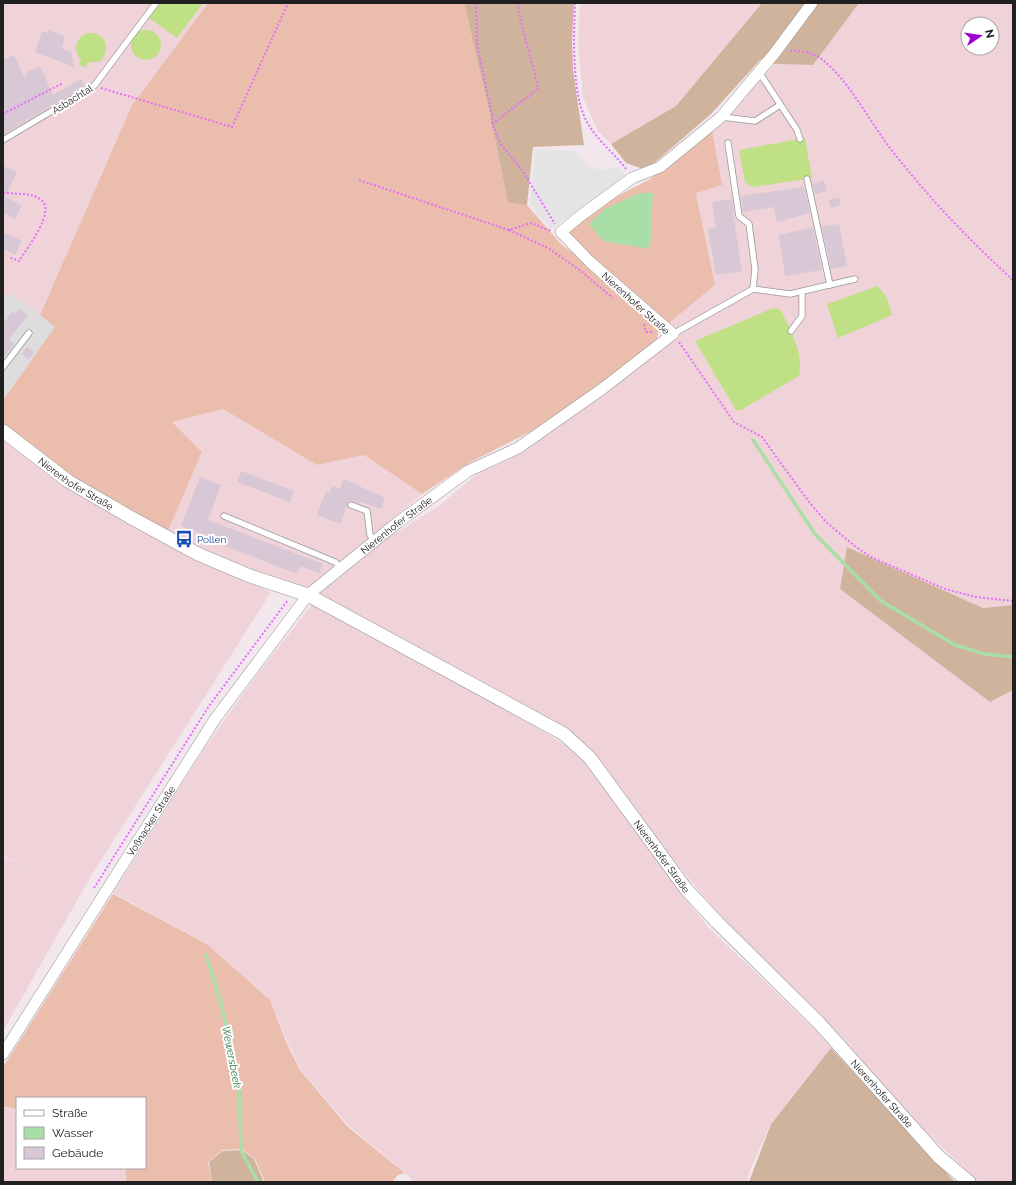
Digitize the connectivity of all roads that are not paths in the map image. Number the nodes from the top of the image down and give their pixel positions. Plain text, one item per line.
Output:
1 (156, 3) edge
2 (812, 3) edge
3 (759, 72) junction
4 (780, 105) junction
5 (721, 117) junction
6 (800, 139) dead end
7 (3, 140) edge
8 (728, 143) dead end
9 (807, 179) dead end
10 (855, 279) dead end
11 (830, 285) junction
12 (753, 289) junction
13 (802, 292) junction
14 (791, 331) dead end
15 (29, 333) dead end
16 (671, 336) junction
17 (3, 368) edge
18 (3, 431) edge
19 (350, 505) dead end
20 (224, 516) dead end
21 (374, 540) junction
22 (341, 568) junction
23 (308, 595) junction
24 (3, 1054) edge
25 (969, 1182) edge

1 - 7 lane, Asbachtal
2 - 3 street
3 - 4 lane
3 - 5 street
4 - 5 lane
4 - 6 lane
5 - 16 street, Nierenhofer Straße
8 - 12 lane
9 - 11 lane
10 - 11 lane
11 - 13 lane
12 - 13 lane
12 - 16 lane
13 - 14 lane
15 - 17 lane
16 - 21 street, Nierenhofer Straße
18 - 23 street, Nierenhofer Straße
19 - 21 lane
20 - 22 lane
21 - 22 street, Nierenhofer Straße
22 - 23 street, Nierenhofer Straße
23 - 24 street, Voßnacker Straße
23 - 25 street, Nierenhofer Straße

